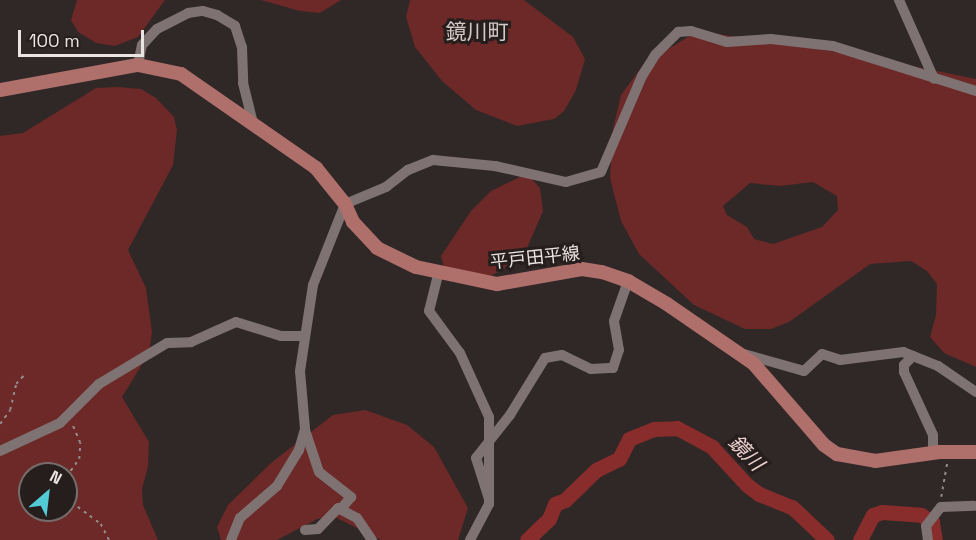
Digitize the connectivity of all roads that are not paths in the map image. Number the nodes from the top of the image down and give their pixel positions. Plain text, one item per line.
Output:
1 (898, 0) edge
2 (138, 65) junction
3 (934, 79) junction
4 (0, 90) edge
5 (976, 91) edge
6 (252, 120) junction
7 (345, 204) junction
8 (439, 271) junction
9 (628, 281) junction
10 (304, 336) junction
11 (738, 352) junction
12 (913, 356) junction
13 (976, 392) edge
14 (304, 429) junction
15 (0, 452) edge
16 (976, 452) edge
17 (933, 453) junction
18 (489, 499) junction
19 (974, 506) dead end
20 (341, 509) junction
21 (305, 530) dead end
22 (231, 540) edge
23 (372, 540) edge
24 (470, 540) edge
25 (928, 540) edge

1 - 3 street
2 - 4 main road, 平戸田平線
2 - 6 main road, 平戸田平線
2 - 6 street
3 - 5 street
3 - 7 street
6 - 7 main road, 平戸田平線
7 - 8 main road, 平戸田平線
7 - 10 street
8 - 9 main road, 平戸田平線
8 - 18 street
9 - 11 main road, 平戸田平線
9 - 18 street
10 - 14 street
10 - 15 street
11 - 12 street
11 - 17 main road, 平戸田平線
12 - 13 street
12 - 17 street
14 - 20 street
14 - 22 street
16 - 17 main road, 平戸田平線
18 - 24 street
19 - 25 street
20 - 21 street
20 - 23 street

